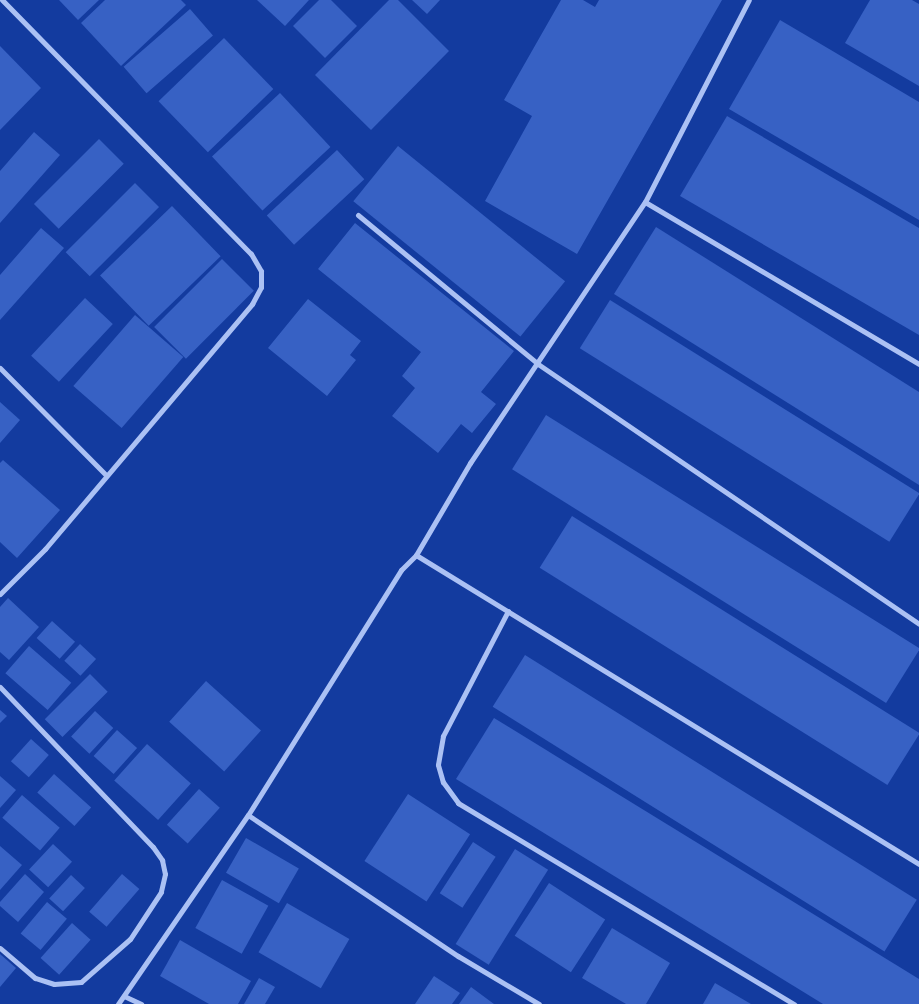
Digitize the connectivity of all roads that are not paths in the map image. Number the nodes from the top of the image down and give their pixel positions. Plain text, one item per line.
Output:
1 (2, 0) edge
2 (748, 0) edge
3 (645, 202) junction
4 (358, 215) dead end
5 (538, 364) junction
6 (919, 364) edge
7 (0, 368) edge
8 (106, 475) junction
9 (416, 555) junction
10 (0, 594) edge
11 (508, 611) junction
12 (919, 624) edge
13 (0, 687) edge
14 (248, 815) junction
15 (919, 864) edge
16 (0, 948) edge
17 (124, 996) junction
18 (118, 1004) edge
19 (141, 1004) edge
20 (539, 1004) edge
21 (794, 1004) edge

1 - 8 street
2 - 3 street
3 - 5 street
3 - 6 street
4 - 5 street
5 - 9 street
5 - 12 street
7 - 8 street
8 - 10 street
9 - 11 street
9 - 14 street
11 - 15 street
11 - 21 street
13 - 16 street
14 - 17 street
14 - 20 street
17 - 18 street
17 - 19 street

